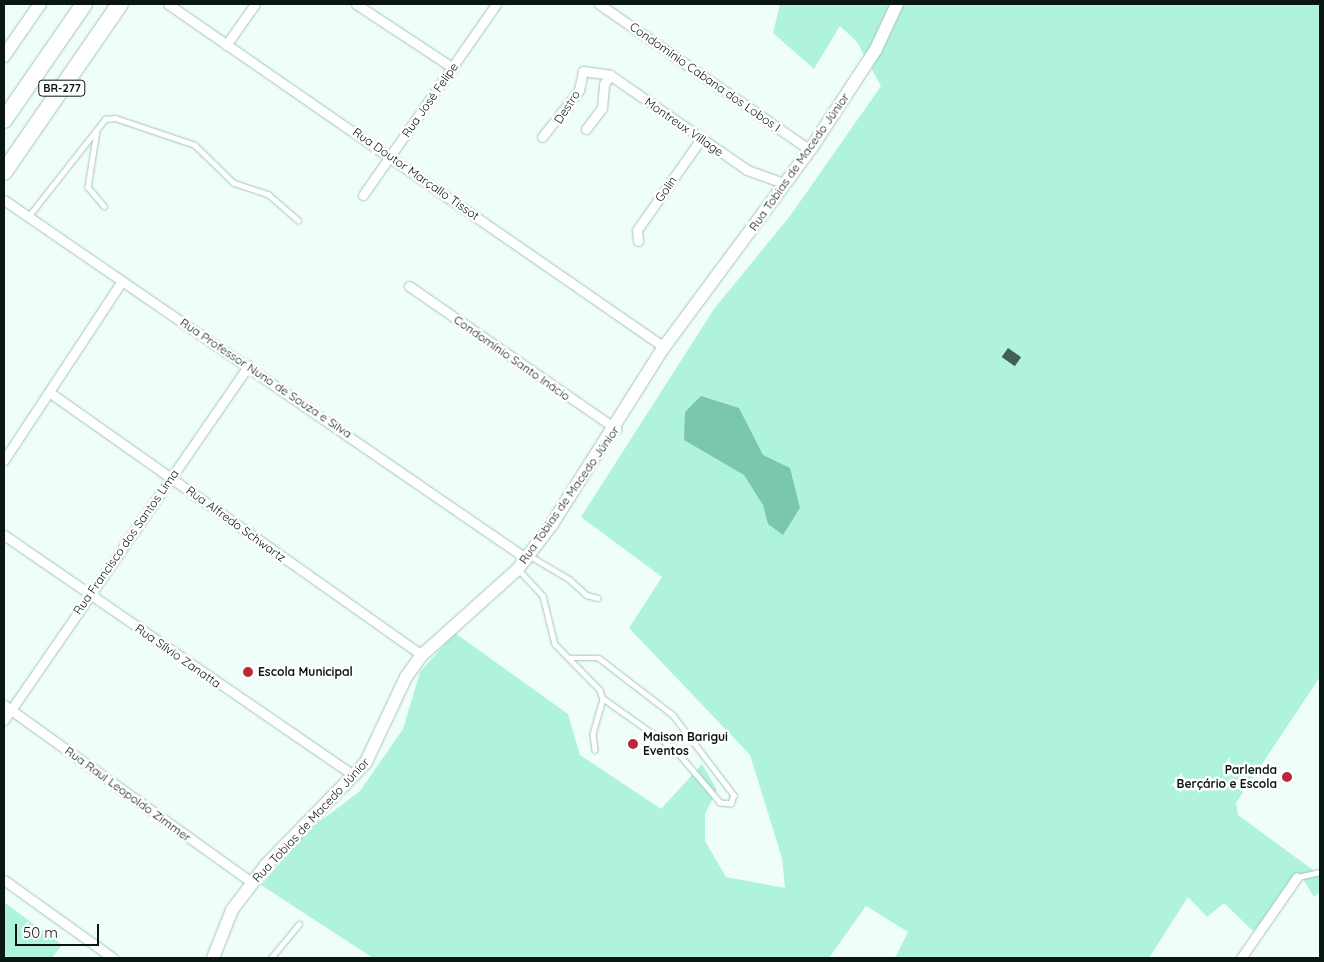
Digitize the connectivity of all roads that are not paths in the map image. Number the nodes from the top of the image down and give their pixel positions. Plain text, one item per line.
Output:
1 (40, 4) edge
2 (84, 4) edge
3 (120, 4) edge
4 (168, 4) edge
5 (255, 4) edge
6 (356, 4) edge
7 (496, 4) edge
8 (600, 4) edge
9 (897, 4) edge
10 (226, 45) junction
11 (5, 51) edge
12 (453, 68) junction
13 (582, 71) joint
14 (610, 75) junction
15 (4, 120) edge
16 (586, 129) dead end
17 (97, 130) junction
18 (542, 137) dead end
19 (701, 139) junction
20 (810, 150) junction
21 (390, 156) junction
22 (4, 172) edge
23 (786, 184) junction
24 (363, 195) dead end
25 (4, 200) edge
26 (104, 206) dead end
27 (28, 217) junction
28 (298, 220) dead end
29 (638, 241) dead end
30 (122, 281) junction
31 (409, 286) dead end
32 (664, 347) junction
33 (248, 365) junction
34 (49, 392) junction
35 (616, 429) junction
36 (4, 460) edge
37 (172, 477) junction
38 (4, 536) edge
39 (528, 557) junction
40 (518, 569) junction
41 (89, 594) junction
42 (598, 598) dead end
43 (422, 656) junction
44 (568, 658) junction
45 (603, 699) junction
46 (7, 707) edge
47 (4, 720) edge
48 (595, 750) dead end
49 (353, 776) junction
50 (1320, 872) edge
51 (1297, 877) joint
52 (4, 880) edge
53 (253, 883) junction
54 (299, 924) dead end
55 (113, 958) edge
56 (213, 958) edge
57 (271, 958) edge
58 (1241, 958) edge

1 - 11 street
2 - 15 highway, BR-277
3 - 22 highway, BR-277
4 - 10 street, Rua Doutor Marçallo Tissot
5 - 10 street
6 - 12 street
7 - 12 street, Rua José Felipe
8 - 20 street, Condomínio Cabana dos Lobos I
9 - 20 street, Rua Tobias de Macedo Júnior
10 - 21 street, Rua Doutor Marçallo Tissot
12 - 21 street, Rua José Felipe
13 - 14 street, Montreux Village
13 - 18 street, Destro
14 - 16 street
14 - 19 street, Montreux Village
17 - 26 lane
17 - 27 lane
17 - 28 lane
19 - 23 street, Montreux Village
19 - 29 street, Golin
20 - 23 street, Rua Tobias de Macedo Júnior
21 - 24 street, Rua José Felipe
21 - 32 street, Rua Doutor Marçallo Tissot
23 - 32 street, Rua Tobias de Macedo Júnior
25 - 27 street, Rua Professor Nuno de Souza e Silva
27 - 30 street, Rua Professor Nuno de Souza e Silva
30 - 33 street, Rua Professor Nuno de Souza e Silva
30 - 34 street
31 - 35 street, Condomínio Santo Inácio
32 - 35 street, Rua Tobias de Macedo Júnior
33 - 37 street, Rua Francisco dos Santos Lima
33 - 39 street, Rua Professor Nuno de Souza e Silva
34 - 36 street
34 - 37 street, Rua Alfredo Schwartz
35 - 39 street, Rua Tobias de Macedo Júnior
37 - 41 street, Rua Francisco dos Santos Lima
37 - 43 street, Rua Alfredo Schwartz
38 - 41 street, Rua Sílvio Zanatta
39 - 40 street, Rua Tobias de Macedo Júnior
39 - 42 lane
40 - 43 street, Rua Tobias de Macedo Júnior
40 - 44 lane
41 - 46 street, Rua Francisco dos Santos Lima
41 - 49 street, Rua Sílvio Zanatta
43 - 49 street, Rua Tobias de Macedo Júnior
44 - 45 lane
44 - 45 lane
45 - 48 lane
46 - 47 street, Rua Francisco dos Santos Lima
46 - 53 street, Rua Raul Leopoldo Zimmer
49 - 53 street, Rua Tobias de Macedo Júnior
50 - 51 lane
51 - 58 street
52 - 55 street
53 - 56 street, Rua Tobias de Macedo Júnior
54 - 57 lane

